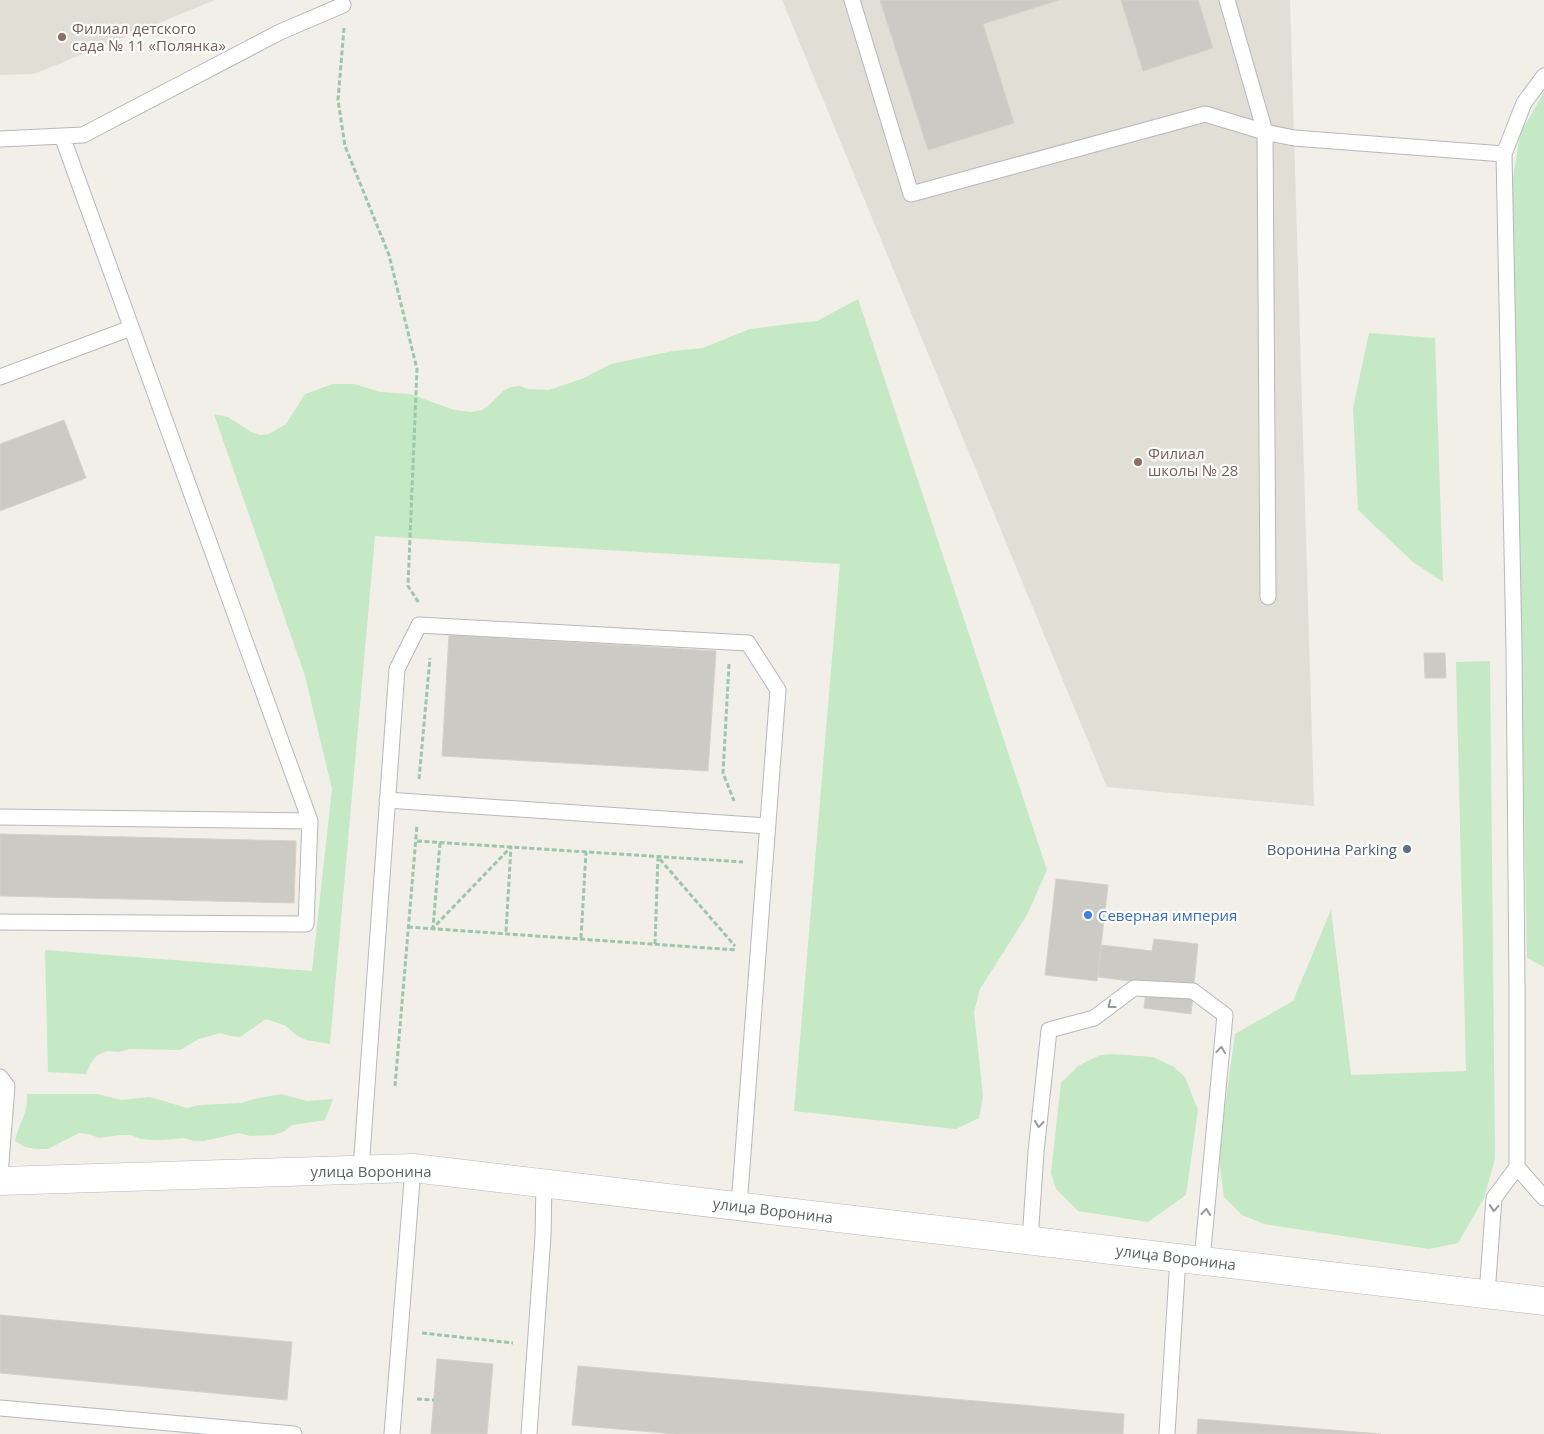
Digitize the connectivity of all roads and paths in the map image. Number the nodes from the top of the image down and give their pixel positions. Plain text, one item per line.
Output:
1 (852, 0) edge
2 (1227, 0) edge
3 (343, 5) joint
4 (1544, 76) edge
5 (1265, 132) junction
6 (62, 136) junction
7 (0, 139) edge
8 (1504, 154) junction
9 (131, 328) junction
10 (0, 377) edge
11 (1268, 597) dead end
12 (432, 626) junction
13 (730, 642) junction
14 (387, 800) junction
15 (417, 802) junction
16 (0, 817) edge
17 (310, 822) junction
18 (743, 824) junction
19 (767, 826) junction
20 (416, 841) junction
21 (440, 842) junction
22 (511, 847) junction
23 (586, 852) junction
24 (658, 857) junction
25 (743, 862) junction
26 (742, 872) dead end
27 (0, 922) edge
28 (408, 927) junction
29 (434, 928) junction
30 (506, 932) junction
31 (581, 938) junction
32 (738, 940) dead end
33 (655, 944) junction
34 (738, 950) junction
35 (0, 1077) edge
36 (395, 1086) dead end
37 (1517, 1167) junction
38 (413, 1168) junction
39 (361, 1170) junction
40 (0, 1176) edge
41 (0, 1181) edge
42 (544, 1183) junction
43 (1544, 1198) edge
44 (740, 1206) junction
45 (1030, 1240) junction
46 (1190, 1259) junction
47 (1487, 1294) junction
48 (1544, 1301) edge
49 (400, 1330) junction
50 (536, 1346) junction
51 (0, 1408) edge
52 (294, 1434) edge
53 (392, 1434) edge
54 (529, 1434) edge
55 (1167, 1434) edge

1 - 5 lane
2 - 5 lane
3 - 6 lane
3 - 12 path
4 - 8 lane
5 - 8 lane
5 - 11 lane
6 - 7 lane
6 - 9 lane
8 - 37 lane
9 - 10 lane
9 - 17 lane
12 - 13 lane
12 - 14 lane
12 - 15 path
13 - 18 path
13 - 19 lane
14 - 15 lane
14 - 39 lane
15 - 18 lane
15 - 20 path
16 - 17 lane
17 - 27 lane
18 - 19 lane
18 - 25 path
19 - 44 lane
20 - 21 path
20 - 28 path
21 - 22 path
21 - 29 path
22 - 23 path
22 - 29 path
22 - 30 path
23 - 24 path
23 - 31 path
24 - 25 path
24 - 33 path
24 - 34 path
25 - 26 path
28 - 29 path
28 - 36 path
29 - 30 path
30 - 31 path
31 - 33 path
32 - 34 path
33 - 34 path
35 - 40 lane
37 - 43 lane
37 -> 47 lane
38 - 39 street, улица Воронина
38 - 42 street, улица Воронина
38 - 49 lane
39 - 41 street, улица Воронина
42 - 44 street, улица Воронина
42 - 50 lane
44 - 45 street, улица Воронина
45 - 46 street, улица Воронина
46 -> 45 lane
46 - 47 street, улица Воронина
46 - 55 lane
47 - 48 street, улица Воронина
49 - 50 path
49 - 53 lane
50 - 54 lane
51 - 52 lane

